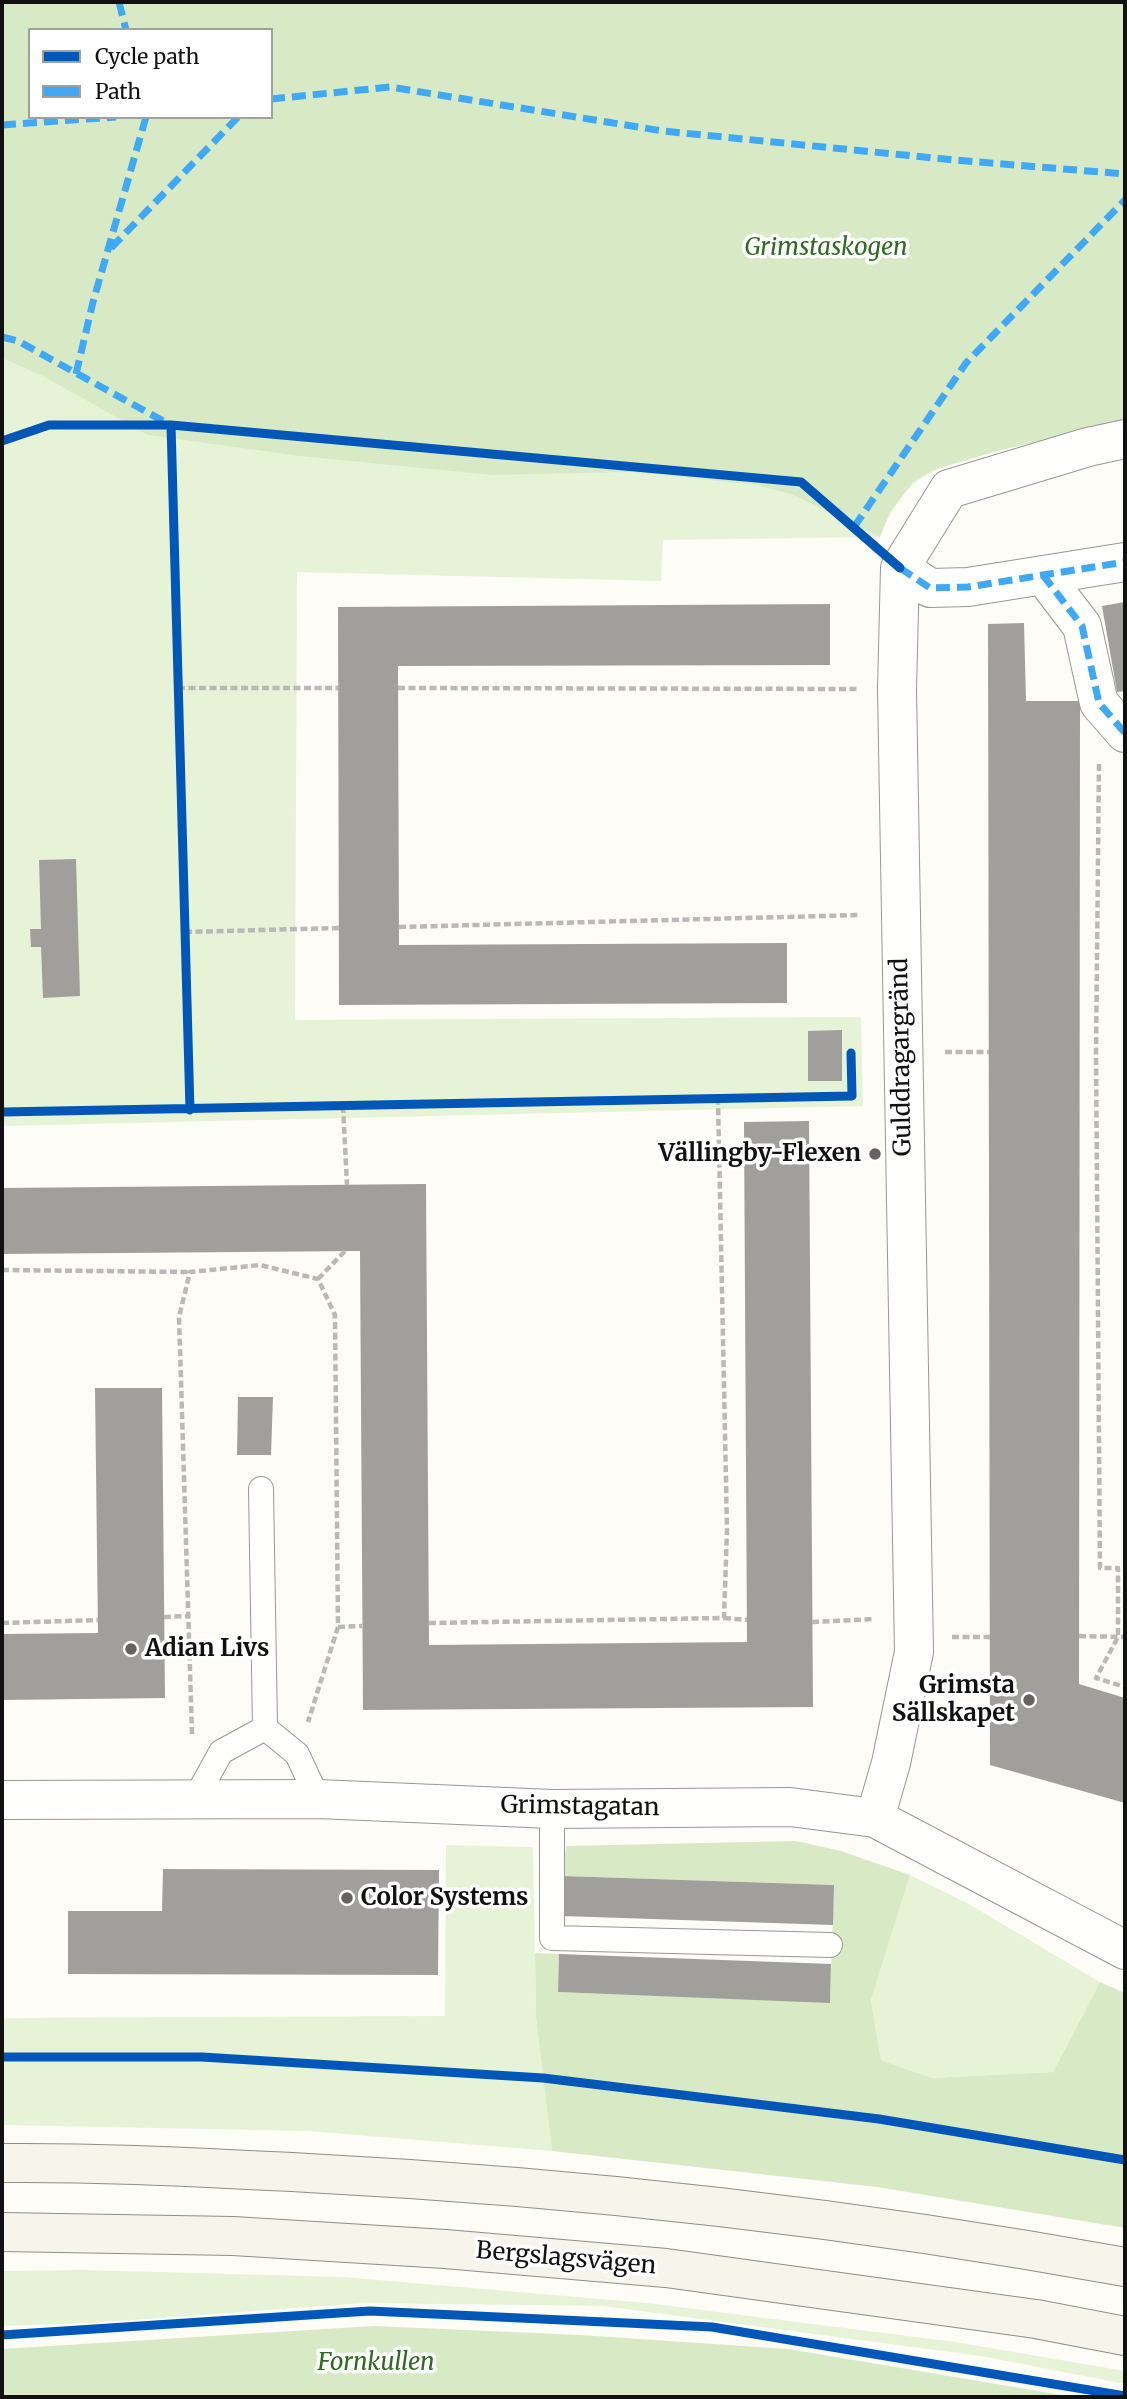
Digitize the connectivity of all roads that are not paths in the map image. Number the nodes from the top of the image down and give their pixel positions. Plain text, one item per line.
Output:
1 (1125, 439) edge
2 (1125, 562) edge
3 (901, 568) junction
4 (1043, 575) junction
5 (1125, 733) edge
6 (261, 1489) dead end
7 (265, 1728) junction
8 (318, 1799) junction
9 (2, 1800) edge
10 (194, 1801) junction
11 (552, 1809) junction
12 (875, 1818) junction
13 (830, 1945) dead end
14 (1125, 1950) edge
15 (2, 2162) edge
16 (2, 2232) edge
17 (1125, 2267) edge
18 (1125, 2336) edge

1 - 3 street, Gulddragargränd
2 - 4 street
3 - 4 street
3 - 12 street, Gulddragargränd
4 - 5 street
6 - 7 lane
7 - 8 lane
7 - 10 lane
8 - 10 street, Grimstagatan
8 - 11 street, Grimstagatan
9 - 10 street, Grimstagatan
11 - 12 street, Grimstagatan
11 - 13 lane
12 - 14 street, Grimstagatan
15 - 17 main road
16 - 18 main road, Bergslagsvägen

